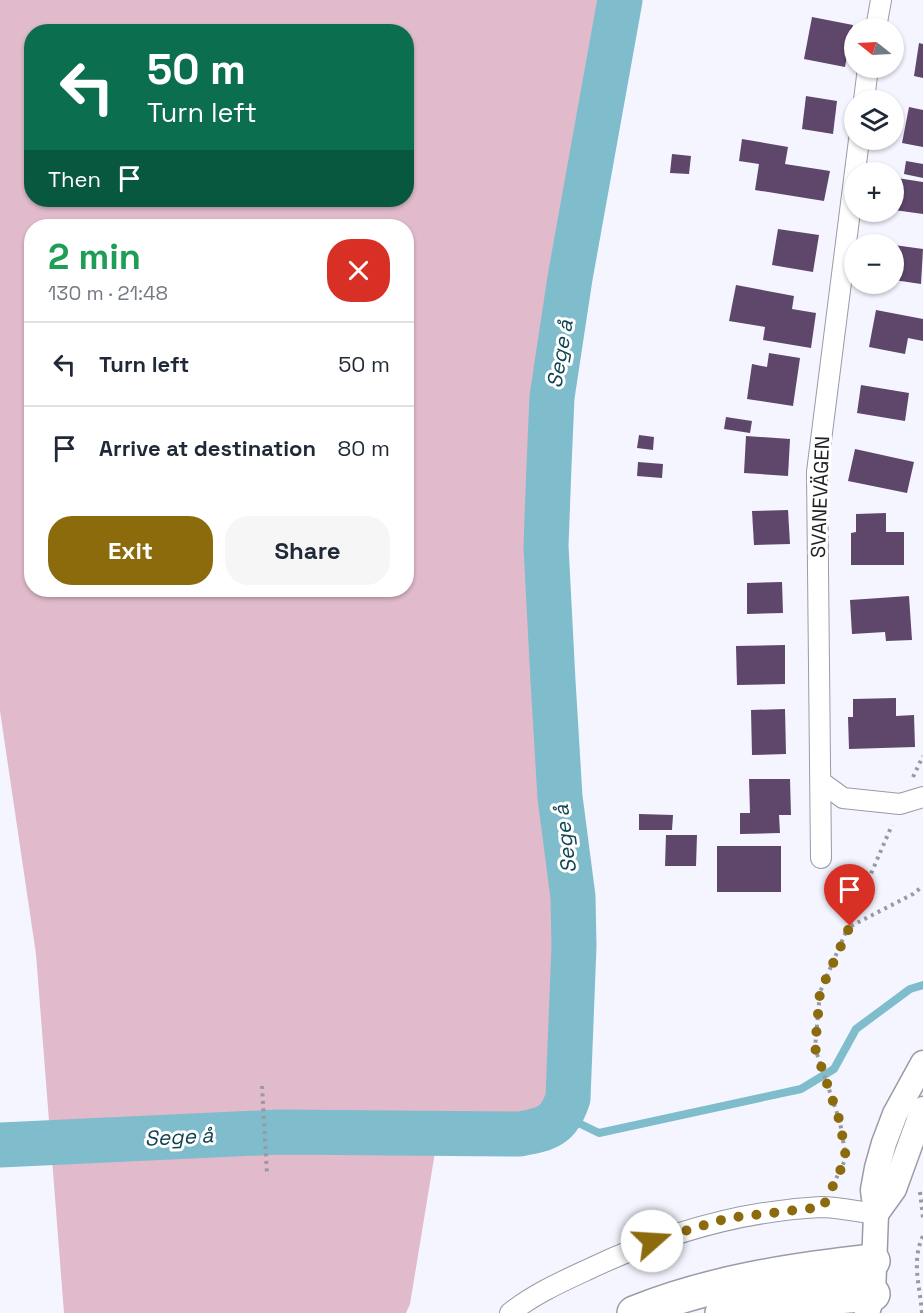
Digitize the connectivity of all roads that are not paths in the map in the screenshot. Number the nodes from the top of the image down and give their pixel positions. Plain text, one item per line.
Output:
1 (881, 0) edge
2 (878, 18) edge
3 (858, 150) edge
4 (821, 782) junction
5 (923, 797) edge
6 (821, 858) dead end
7 (923, 1063) edge
8 (923, 1109) edge
9 (876, 1214) junction
10 (873, 1261) junction
11 (874, 1307) edge
12 (510, 1313) edge
13 (634, 1313) edge
14 (722, 1313) edge

1 - 2 street
3 - 4 street, SVANEVÄGEN
4 - 5 street
4 - 6 street, SVANEVÄGEN
7 - 9 street
8 - 9 street
9 - 10 street
9 - 12 street
10 - 11 street
10 - 13 highway
11 - 14 highway

